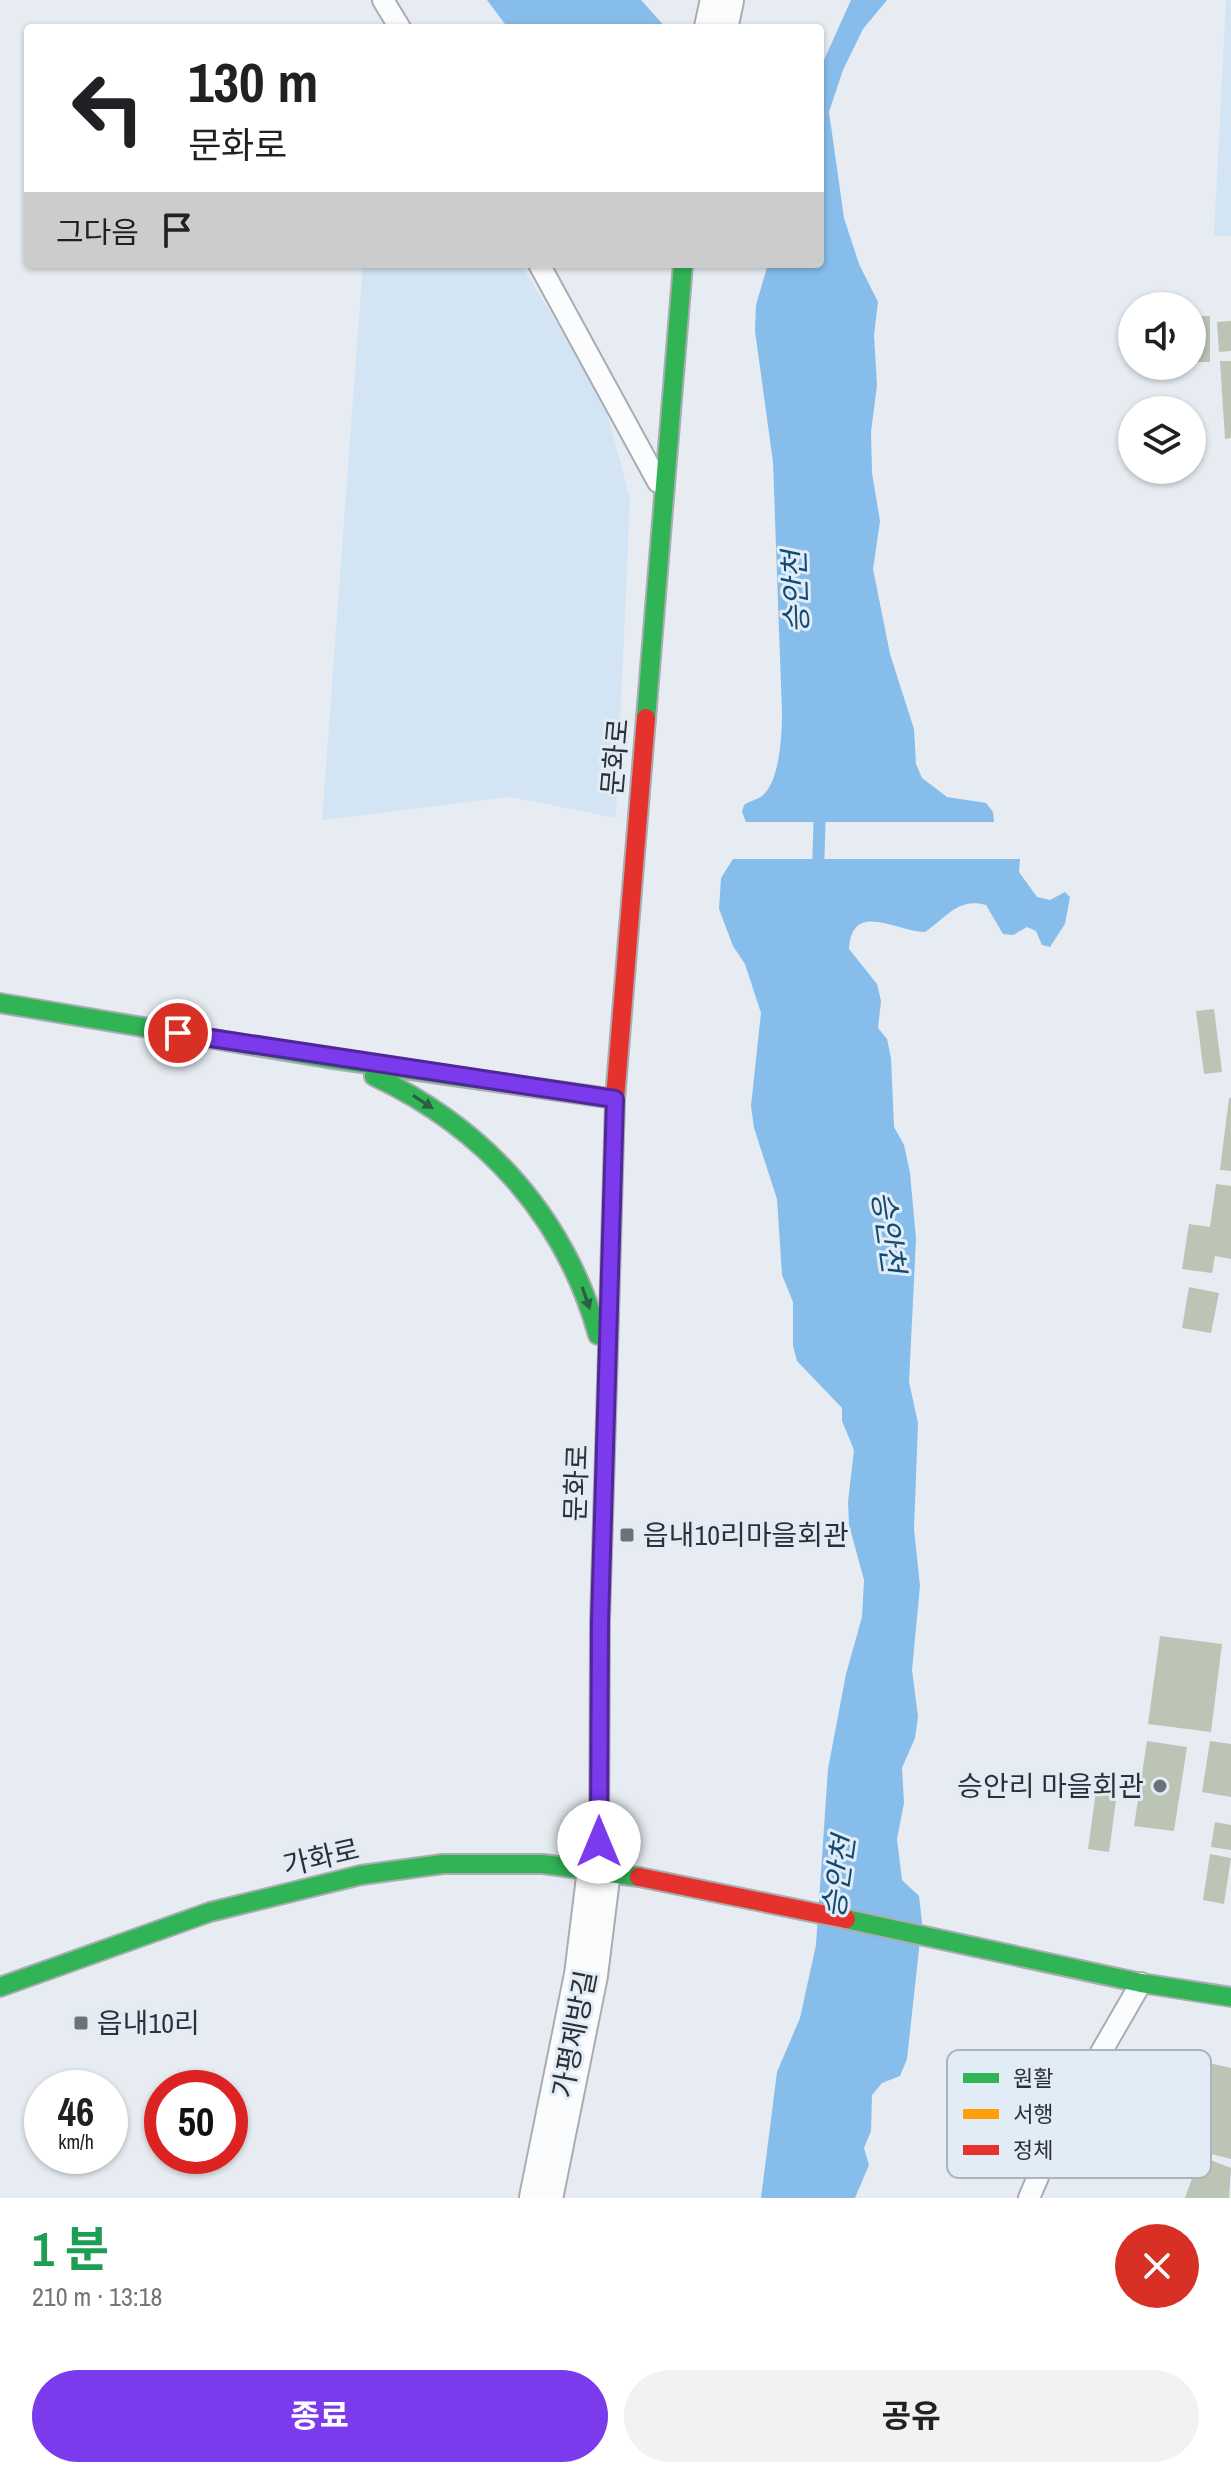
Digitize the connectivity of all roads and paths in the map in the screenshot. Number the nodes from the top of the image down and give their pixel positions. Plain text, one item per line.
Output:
1 (383, 0) edge
2 (722, 0) edge
3 (398, 24) edge
4 (717, 24) edge
5 (541, 268) edge
6 (683, 268) edge
7 (662, 489) junction
8 (0, 1003) edge
9 (327, 1058) junction
10 (615, 1099) junction
11 (607, 1387) junction
12 (599, 1870) junction
13 (1141, 1983) junction
14 (0, 1987) edge
15 (1231, 1997) edge
16 (1102, 2050) edge
17 (1038, 2178) edge
18 (541, 2198) edge
19 (1029, 2198) edge

1 - 3 lane
2 - 4 street
5 - 7 lane
6 - 7 main road, 문화로
7 - 10 main road, 문화로
8 - 9 main road
9 - 10 main road
9 -> 11 main road
10 - 11 main road, 문화로
11 - 12 main road, 문화로
12 - 13 main road, 가화로
12 - 14 main road, 가화로
12 - 18 street, 가평제방길
13 - 15 main road
13 - 16 lane
17 - 19 lane

